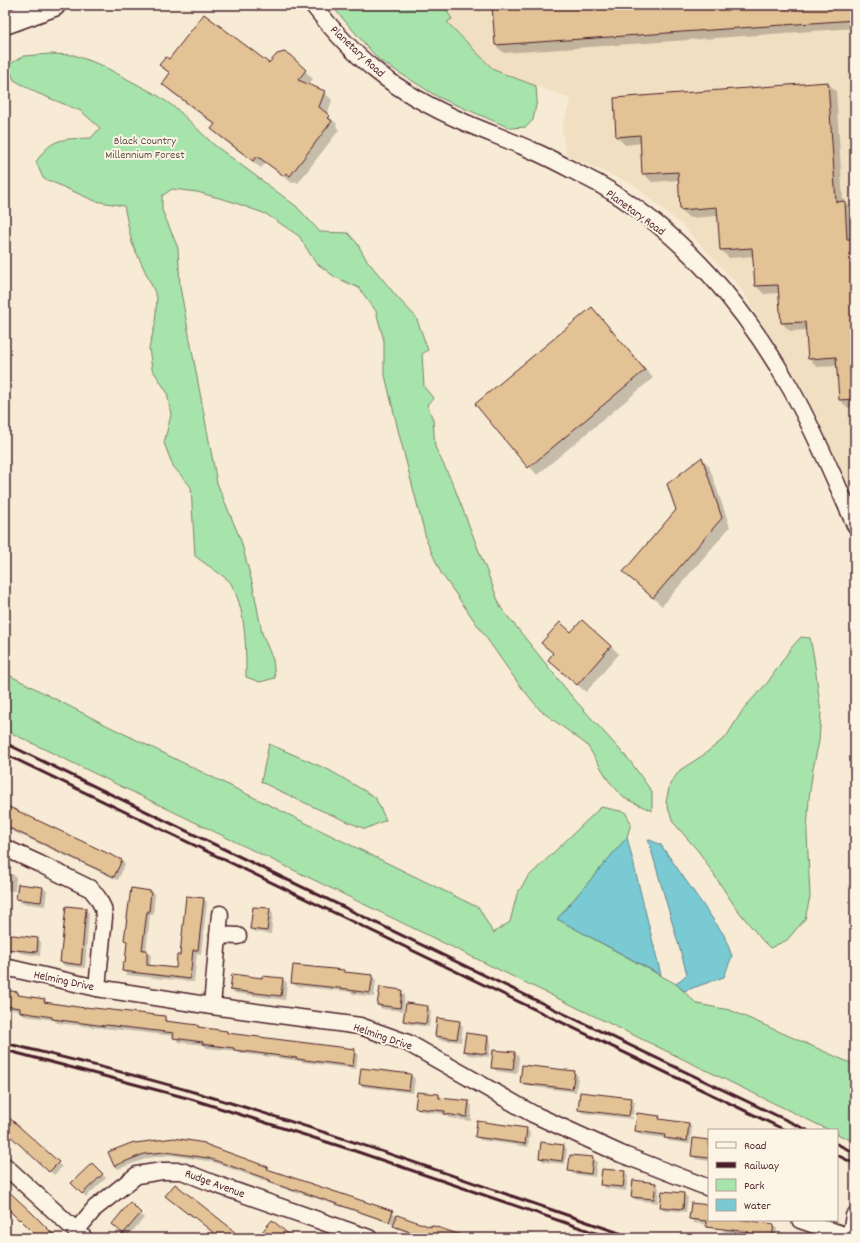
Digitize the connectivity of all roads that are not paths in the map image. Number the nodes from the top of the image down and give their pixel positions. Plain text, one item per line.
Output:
1 (54, 5) edge
2 (314, 5) edge
3 (5, 23) edge
4 (855, 525) edge
5 (5, 848) edge
6 (220, 914) dead end
7 (218, 935) junction
8 (238, 936) dead end
9 (5, 968) edge
10 (97, 988) junction
11 (212, 1006) junction
12 (5, 1166) edge
13 (708, 1188) edge
14 (854, 1216) dead end
15 (803, 1221) edge
16 (80, 1235) edge
17 (369, 1238) edge
18 (850, 1238) edge

1 - 3 main road
2 - 4 street, Planetary Road
5 - 10 street
6 - 7 street
7 - 8 street
7 - 11 street
9 - 10 street, Helming Drive
10 - 11 street, Helming Drive
11 - 13 street, Helming Drive
12 - 16 street
14 - 18 street
15 - 18 street
16 - 17 street, Rudge Avenue

